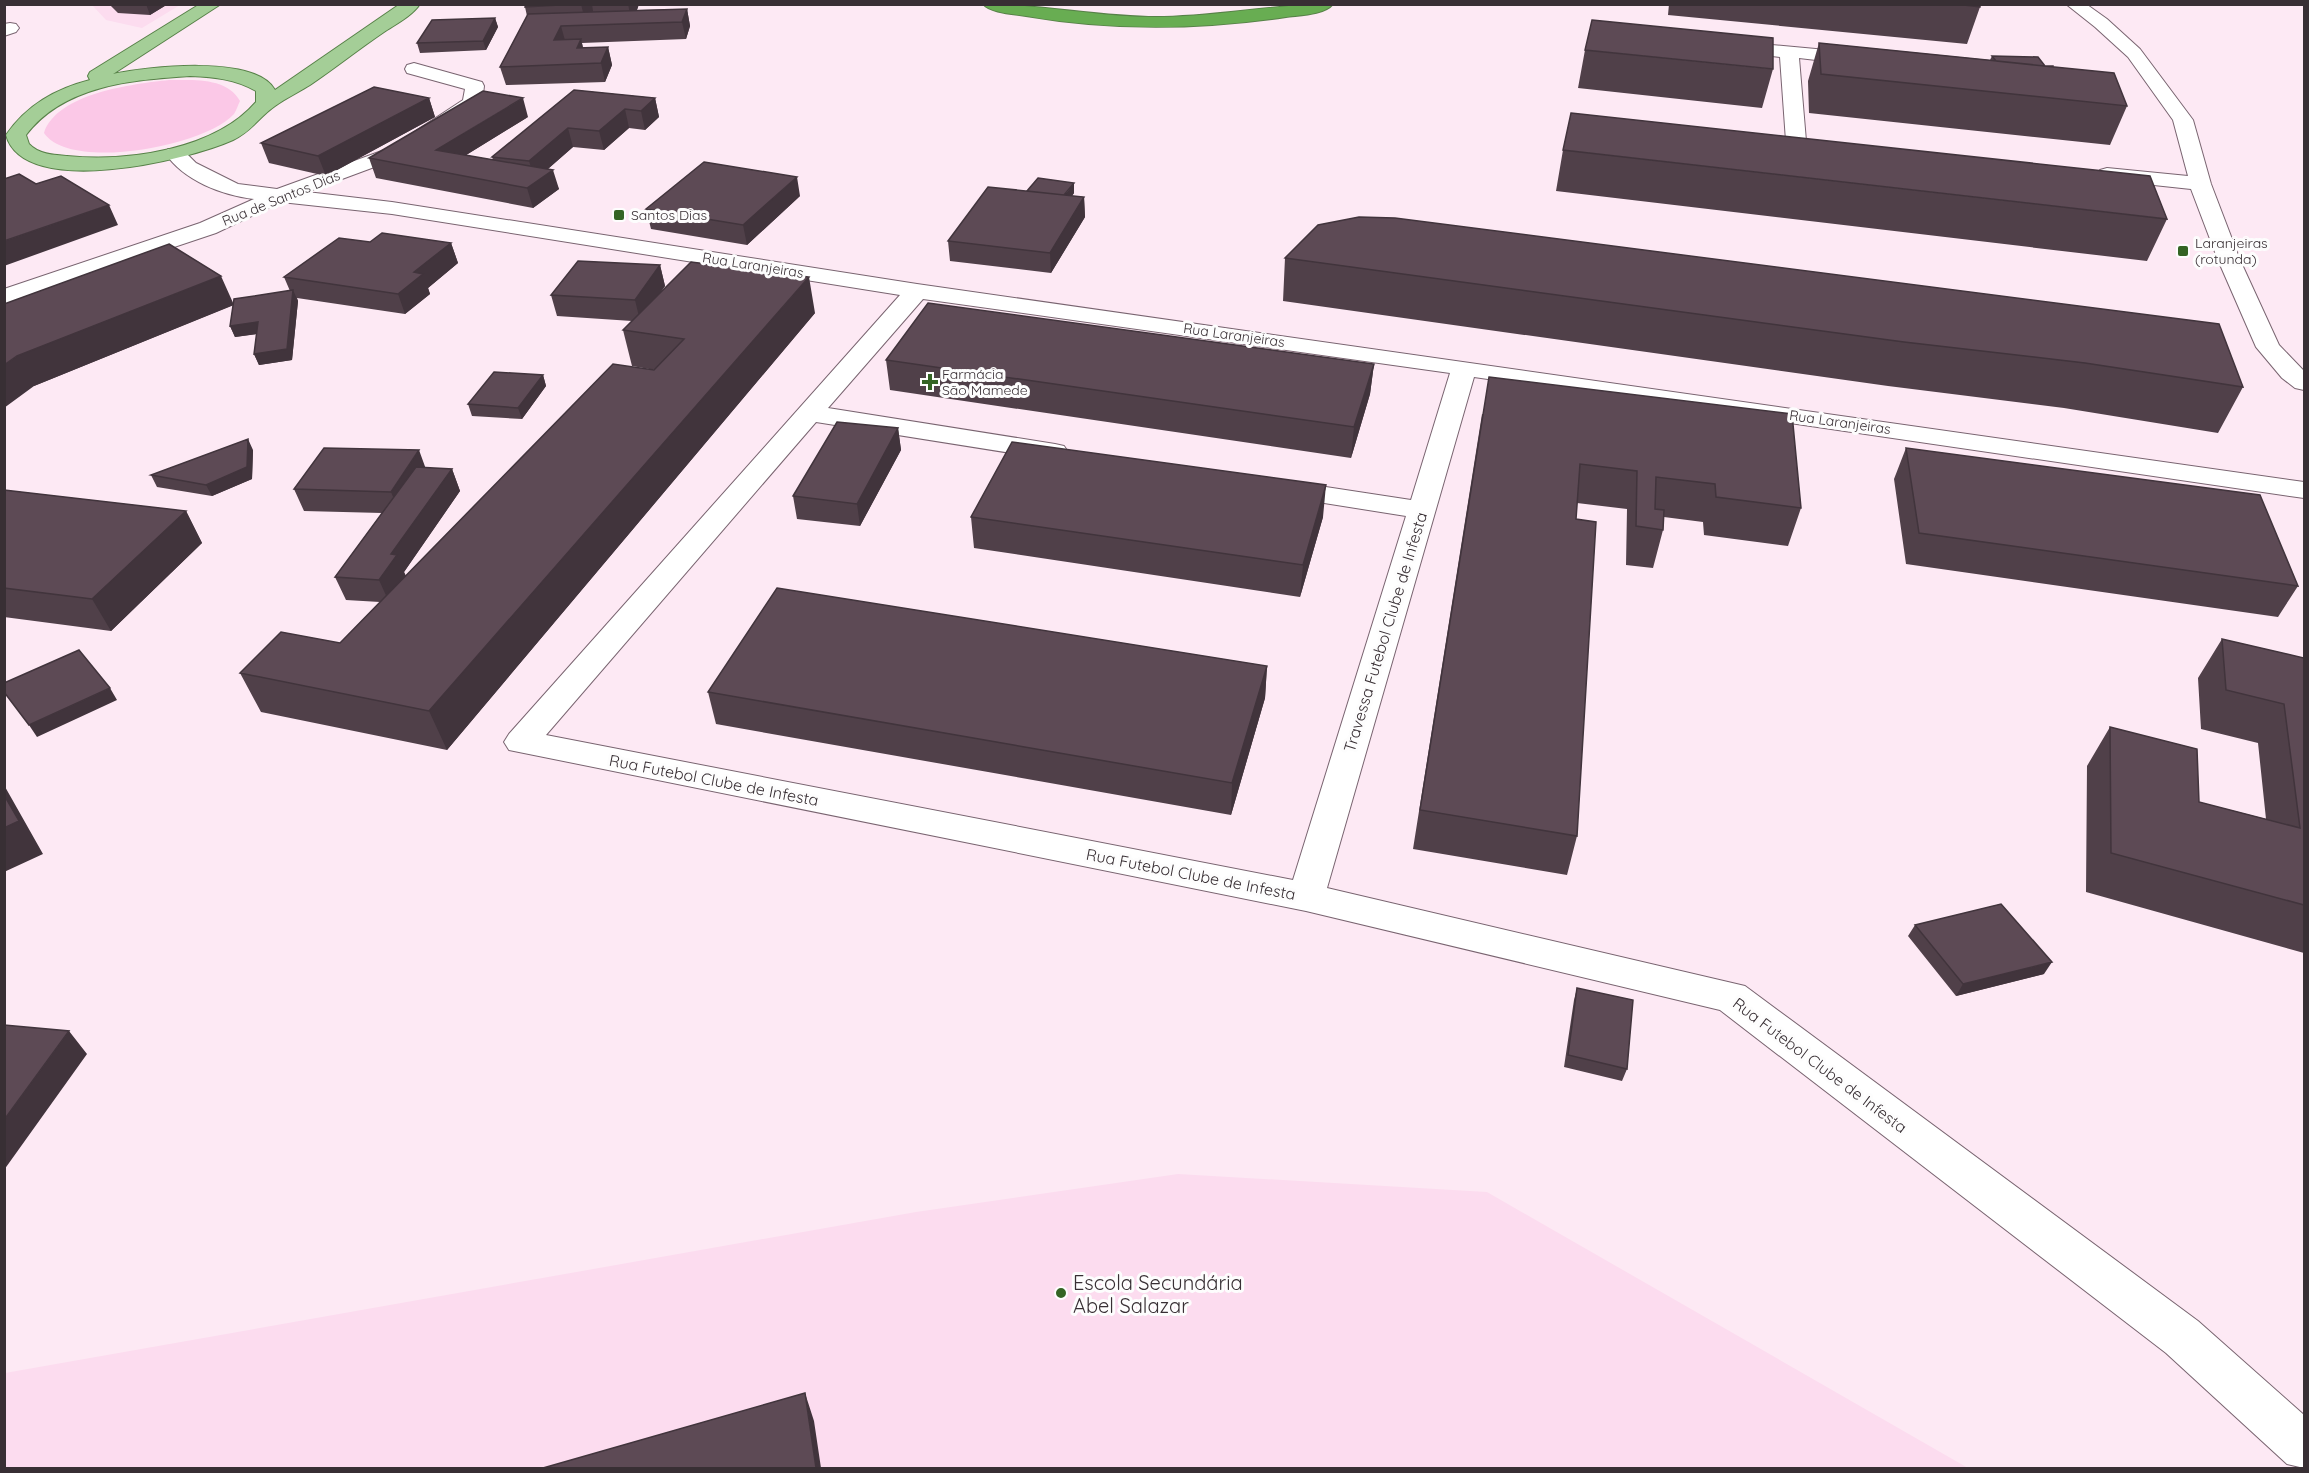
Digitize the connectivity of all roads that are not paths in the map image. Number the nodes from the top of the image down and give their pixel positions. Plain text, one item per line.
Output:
1 (213, 4) edge
2 (412, 4) edge
3 (991, 4) edge
4 (1325, 4) edge
5 (2074, 4) edge
6 (1707, 44) edge
7 (1789, 52) junction
8 (1880, 61) edge
9 (414, 69) dead end
10 (87, 88) junction
11 (266, 103) junction
12 (10, 136) edge
13 (1773, 138) edge
14 (1796, 141) junction
15 (1820, 143) edge
16 (175, 153) junction
17 (2087, 172) edge
18 (2200, 184) junction
19 (279, 195) junction
20 (917, 291) junction
21 (4, 297) edge
22 (1464, 368) junction
23 (2304, 383) edge
24 (808, 413) junction
25 (1079, 456) edge
26 (1256, 484) edge
27 (2304, 490) edge
28 (1421, 510) junction
29 (1306, 897) junction
30 (2304, 1447) edge

1 - 10 main road
2 - 11 main road
3 - 4 highway
5 - 18 street
6 - 7 street
7 - 8 street
7 - 14 street
9 - 19 street, Rua de Santos Dias
10 - 11 main road
10 - 12 main road
11 - 16 main road
12 - 16 main road
13 - 14 street
14 - 15 street
16 - 19 street, Rua Laranjeiras
17 - 18 street
18 - 23 street
19 - 20 street, Rua Laranjeiras
19 - 21 street, Rua de Santos Dias
20 - 22 street, Rua Laranjeiras
20 - 24 street, Rua Futebol Clube de Infesta
22 - 27 street, Rua Laranjeiras
22 - 28 street, Travessa Futebol Clube de Infesta
24 - 25 street
24 - 29 street, Rua Futebol Clube de Infesta
26 - 28 street
28 - 29 street, Travessa Futebol Clube de Infesta
29 - 30 street, Rua Futebol Clube de Infesta

